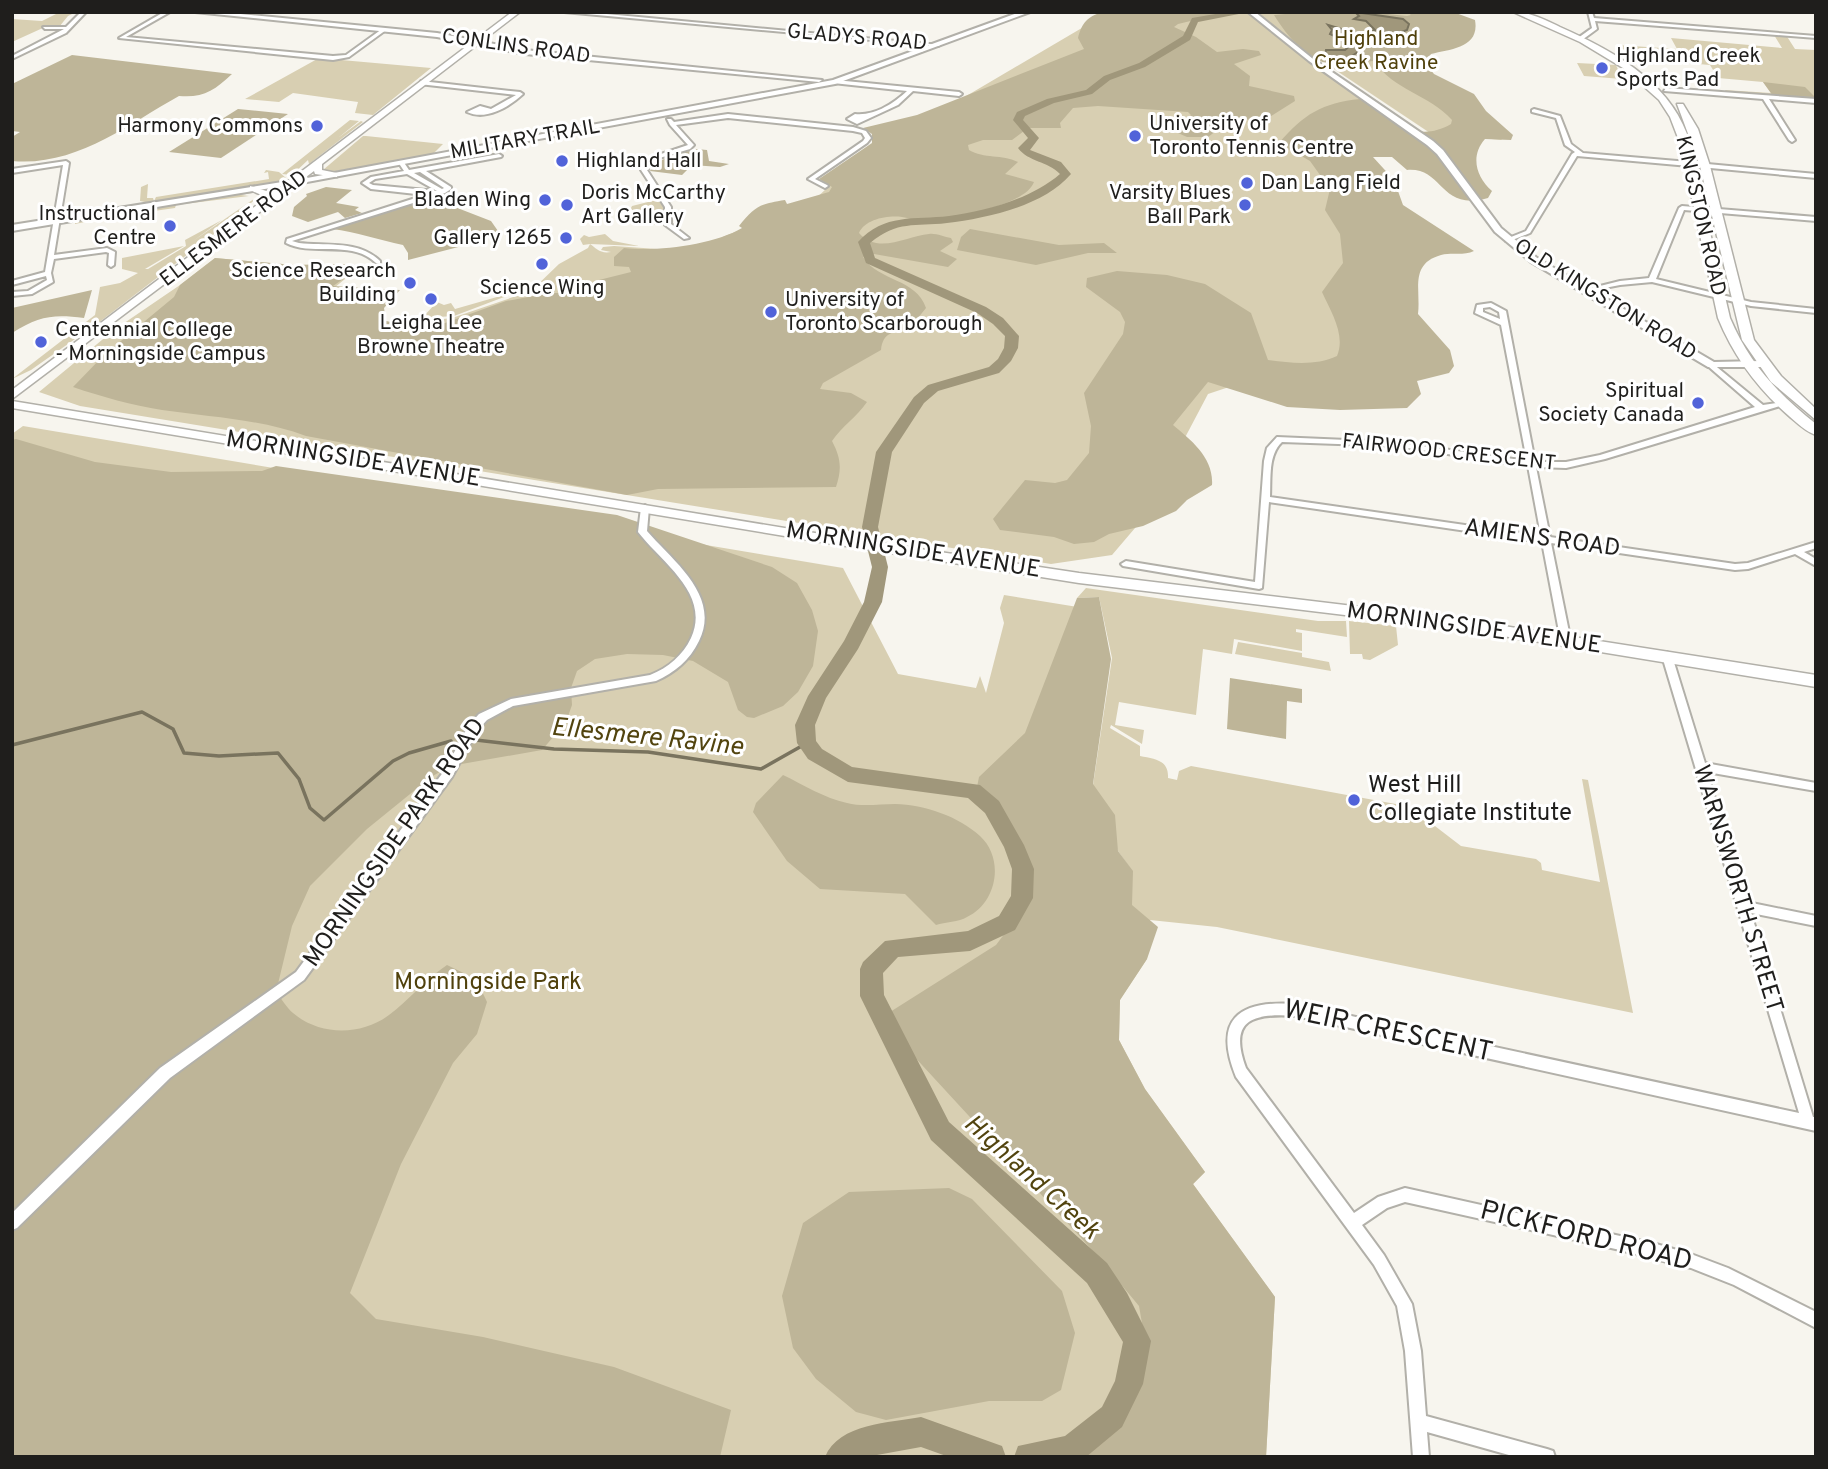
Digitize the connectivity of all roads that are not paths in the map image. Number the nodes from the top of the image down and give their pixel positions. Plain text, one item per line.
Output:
1 (84, 12) edge
2 (168, 12) edge
3 (198, 12) edge
4 (517, 12) edge
5 (566, 12) edge
6 (1017, 12) edge
7 (1251, 12) edge
8 (1517, 12) edge
9 (1530, 12) edge
10 (1590, 12) edge
11 (1026, 13) edge
12 (1629, 15) dead end
13 (1593, 19) junction
14 (1625, 22) junction
15 (67, 27) junction
16 (45, 28) dead end
17 (384, 30) junction
18 (1816, 37) edge
19 (1583, 38) junction
20 (474, 42) junction
21 (938, 45) junction
22 (12, 52) edge
23 (21, 53) junction
24 (12, 58) edge
25 (835, 82) junction
26 (421, 83) junction
27 (912, 89) junction
28 (1666, 90) junction
29 (959, 94) dead end
30 (1765, 97) junction
31 (1816, 101) edge
32 (489, 110) dead end
33 (1534, 111) dead end
34 (665, 116) junction
35 (864, 117) dead end
36 (672, 124) junction
37 (1792, 139) dead end
38 (491, 146) junction
39 (1581, 153) junction
40 (401, 162) junction
41 (317, 164) junction
42 (1689, 164) junction
43 (1705, 166) junction
44 (421, 170) junction
45 (12, 171) edge
46 (408, 172) junction
47 (334, 175) junction
48 (1816, 176) edge
49 (296, 181) junction
50 (825, 186) dead end
51 (253, 188) junction
52 (439, 193) junction
53 (269, 201) junction
54 (1698, 208) junction
55 (1715, 209) junction
56 (1816, 219) edge
57 (56, 220) junction
58 (12, 228) edge
59 (686, 238) dead end
60 (1508, 240) junction
61 (51, 257) junction
62 (378, 262) dead end
63 (111, 265) dead end
64 (48, 273) junction
65 (1652, 280) junction
66 (12, 282) edge
67 (1586, 291) junction
68 (12, 295) edge
69 (1718, 296) junction
70 (1737, 301) junction
71 (1816, 311) edge
72 (1503, 323) dead end
73 (1745, 364) junction
74 (1764, 364) junction
75 (1712, 365) junction
76 (12, 396) edge
77 (12, 404) edge
78 (1783, 404) junction
79 (1761, 408) junction
80 (1816, 416) edge
81 (1816, 431) edge
82 (1532, 464) junction
83 (1266, 499) junction
84 (645, 508) junction
85 (1547, 540) junction
86 (1816, 545) edge
87 (1798, 552) junction
88 (1816, 563) edge
89 (1126, 564) dead end
90 (1566, 642) junction
91 (1667, 656) junction
92 (1816, 681) edge
93 (1699, 766) junction
94 (1816, 787) edge
95 (1742, 906) junction
96 (1816, 921) edge
97 (1812, 1123) edge
98 (12, 1223) edge
99 (1352, 1223) junction
100 (1816, 1320) edge
101 (1419, 1422) junction
102 (1421, 1457) edge
103 (1547, 1457) edge

1 - 15 street
2 - 17 street
3 - 17 street, CONLINS ROAD
4 - 20 main road, ELLESMERE ROAD
5 - 21 street, GLADYS ROAD
6 - 11 street
7 - 60 street, OLD KINGSTON ROAD
8 - 19 main road, KINGSTON ROAD
9 - 19 main road, KINGSTON ROAD
10 - 13 street
11 - 21 street, MILITARY TRAIL
12 - 14 street
13 - 14 street
13 - 19 street
14 - 18 street
15 - 16 street
15 - 23 street
17 - 20 street, CONLINS ROAD
19 - 28 main road, KINGSTON ROAD
19 - 42 main road, KINGSTON ROAD
20 - 25 street, CONLINS ROAD
20 - 26 main road, ELLESMERE ROAD
21 - 25 street, MILITARY TRAIL
22 - 23 street
23 - 24 street
25 - 27 street
25 - 34 street, MILITARY TRAIL
26 - 32 street
26 - 41 main road, ELLESMERE ROAD
27 - 29 street
27 - 35 street
28 - 30 street
28 - 43 main road, KINGSTON ROAD
30 - 31 street
30 - 37 street
33 - 39 street
34 - 36 street
34 - 38 street, MILITARY TRAIL
36 - 50 street
36 - 59 street
38 - 40 street, MILITARY TRAIL
38 - 44 street
39 - 42 street
39 - 60 street
40 - 46 street
40 - 47 street, MILITARY TRAIL
41 - 47 main road
41 - 49 main road, ELLESMERE ROAD
42 - 43 street
42 - 54 main road, KINGSTON ROAD
43 - 48 street
43 - 55 main road, KINGSTON ROAD
44 - 46 street
44 - 52 street
45 - 57 street
46 - 52 street
46 - 52 street
47 - 49 street, MILITARY TRAIL
49 - 51 street, MILITARY TRAIL
49 - 53 main road, ELLESMERE ROAD
51 - 53 main road
51 - 57 street, MILITARY TRAIL
52 - 62 street
53 - 76 main road, ELLESMERE ROAD
54 - 55 street
54 - 65 street
54 - 69 main road, KINGSTON ROAD
55 - 56 street
55 - 70 main road, KINGSTON ROAD
57 - 58 street, MILITARY TRAIL
57 - 61 street
60 - 67 street, OLD KINGSTON ROAD
61 - 63 street
61 - 64 street
64 - 66 street
64 - 68 street
65 - 67 street
65 - 69 street
67 - 75 street, OLD KINGSTON ROAD
69 - 70 street
69 - 73 main road, KINGSTON ROAD
70 - 71 street
70 - 74 main road, KINGSTON ROAD
72 - 82 street
73 - 74 street, OLD KINGSTON ROAD
73 - 75 street, OLD KINGSTON ROAD
73 - 78 main road, KINGSTON ROAD
74 - 80 main road, KINGSTON ROAD
75 - 79 street, OLD KINGSTON ROAD
77 - 84 main road, MORNINGSIDE AVENUE
78 - 79 street
78 - 81 main road, KINGSTON ROAD
79 - 82 street, FAIRWOOD CRESCENT
82 - 83 street, FAIRWOOD CRESCENT
82 - 85 street
83 - 85 street, AMIENS ROAD
83 - 89 street, FAIRWOOD CRESCENT
84 - 90 main road, MORNINGSIDE AVENUE
84 - 98 street, MORNINGSIDE PARK ROAD
85 - 87 street, AMIENS ROAD
85 - 90 street
86 - 87 street, AMIENS ROAD
87 - 88 street
90 - 91 main road, MORNINGSIDE AVENUE
91 - 92 main road, MORNINGSIDE AVENUE
91 - 93 street, WARNSWORTH STREET
93 - 94 street
93 - 95 street, WARNSWORTH STREET
95 - 96 street
95 - 97 street, WARNSWORTH STREET
97 - 99 street, WEIR CRESCENT
99 - 100 street, PICKFORD ROAD
99 - 101 street, WEIR CRESCENT
101 - 102 street, WEIR CRESCENT
101 - 103 street

